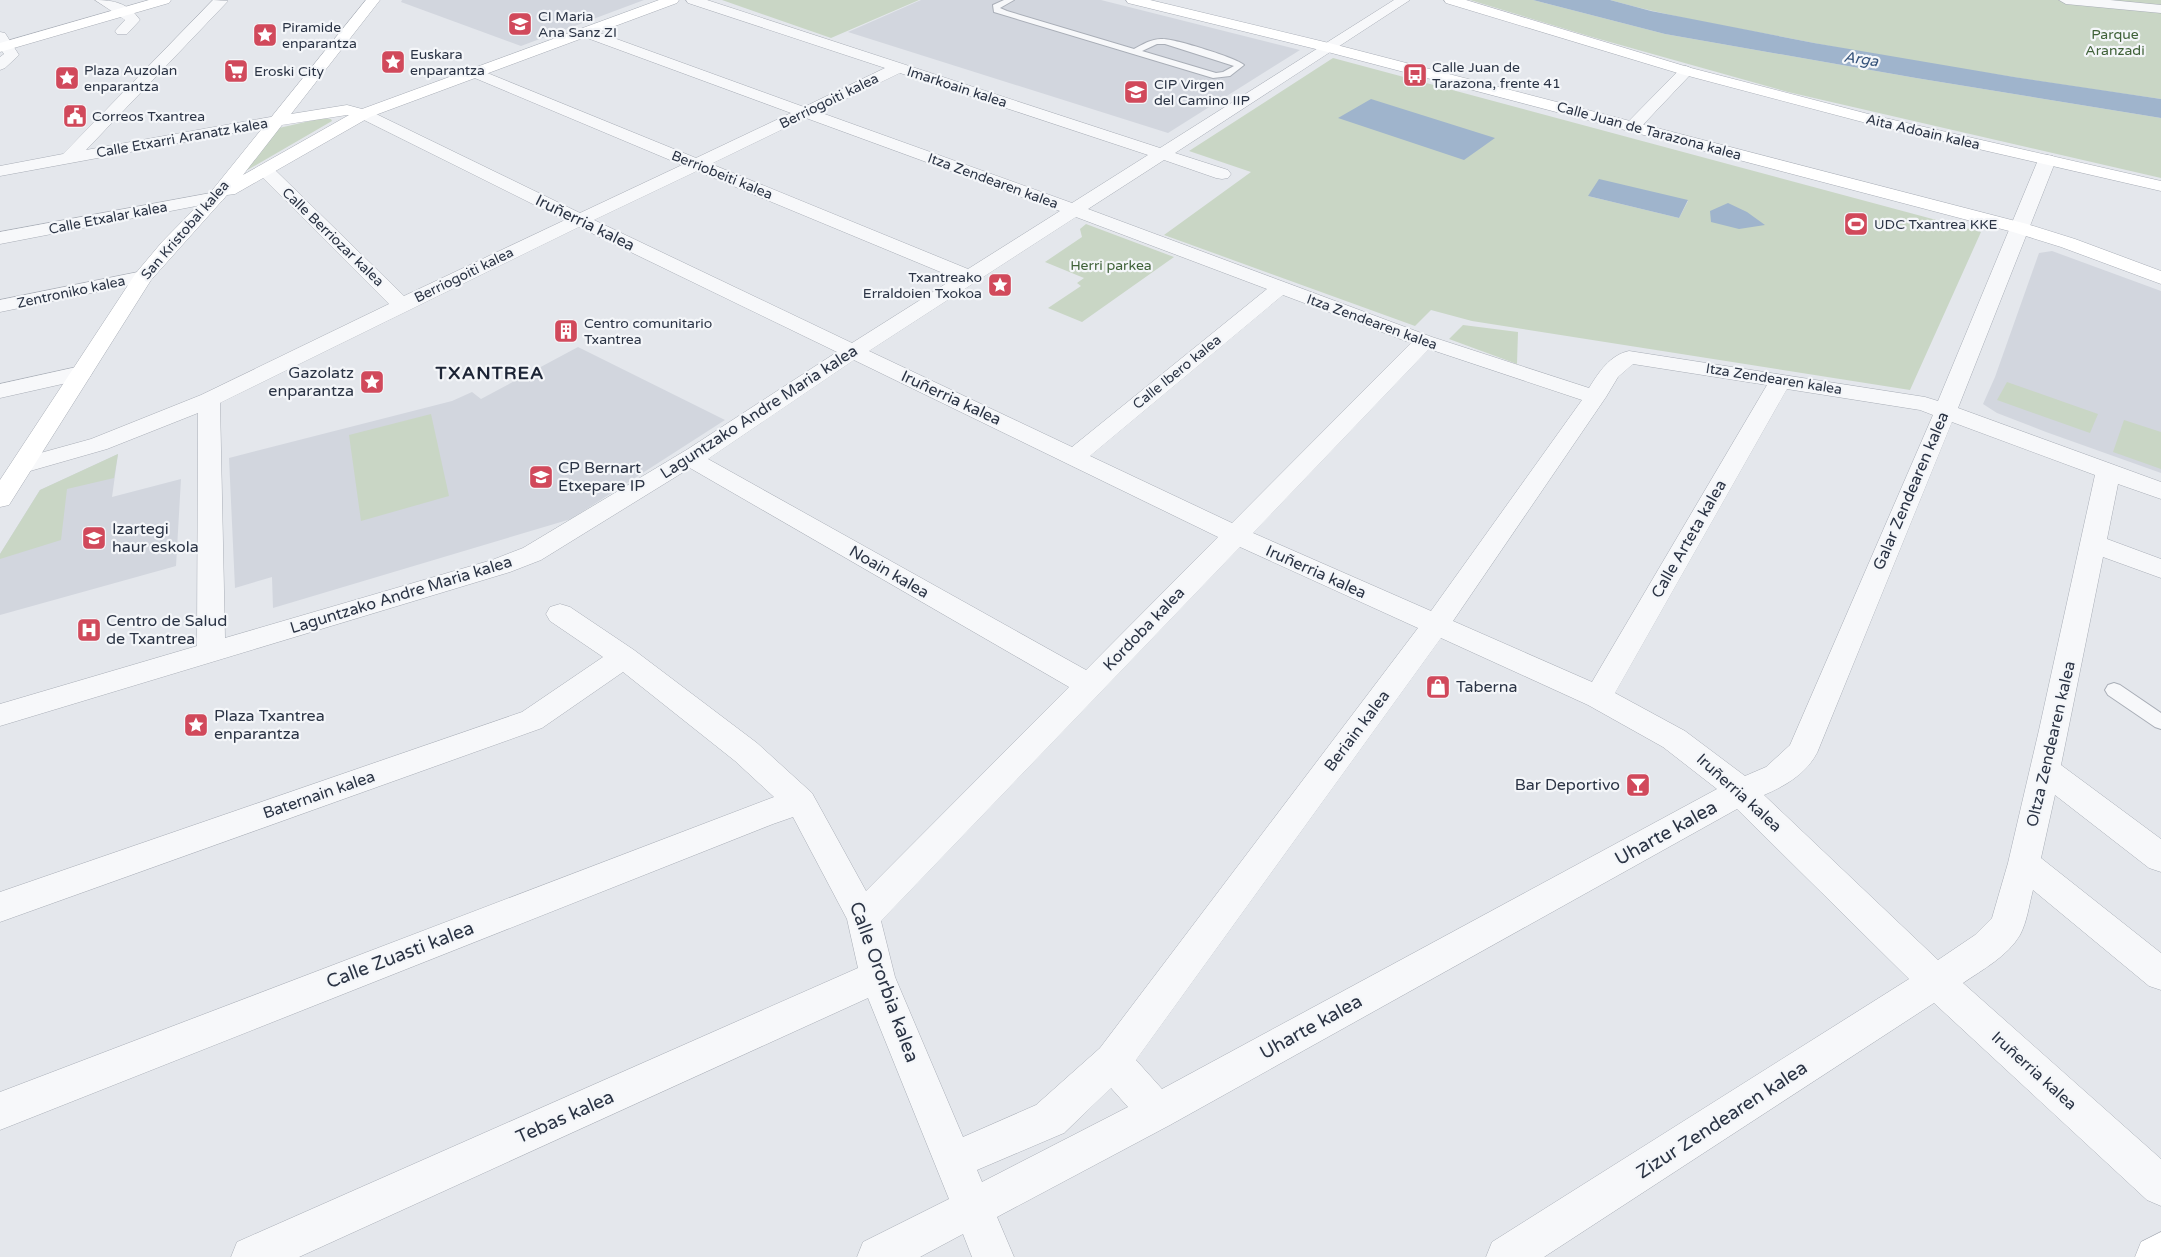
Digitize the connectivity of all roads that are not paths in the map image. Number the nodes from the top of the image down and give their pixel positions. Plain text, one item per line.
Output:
1 (102, 0) edge
2 (164, 0) edge
3 (220, 0) edge
4 (373, 0) edge
5 (672, 0) edge
6 (693, 0) edge
7 (1010, 0) edge
8 (1133, 0) edge
9 (1403, 0) edge
10 (1451, 0) edge
11 (2066, 0) edge
12 (2110, 3) edge
13 (2161, 9) edge
14 (124, 12) junction
15 (122, 31) dead end
16 (584, 32) junction
17 (3, 43) edge
18 (1328, 47) junction
19 (1135, 52) junction
20 (0, 65) edge
21 (898, 68) junction
22 (1686, 72) junction
23 (475, 73) junction
24 (804, 113) junction
25 (364, 114) junction
26 (276, 122) junction
27 (1632, 127) junction
28 (1159, 157) junction
29 (69, 158) junction
30 (2047, 160) junction
31 (698, 164) junction
32 (0, 170) edge
33 (265, 170) junction
34 (1222, 174) dead end
35 (2161, 186) edge
36 (216, 197) junction
37 (1076, 211) junction
38 (579, 220) junction
39 (2020, 228) junction
40 (0, 238) edge
41 (970, 276) junction
42 (142, 277) junction
43 (2161, 278) edge
44 (1280, 288) junction
45 (402, 305) junction
46 (0, 306) edge
47 (1425, 342) junction
48 (861, 349) junction
49 (81, 373) junction
50 (1781, 380) junction
51 (0, 391) edge
52 (1595, 397) junction
53 (209, 400) junction
54 (1946, 410) junction
55 (696, 454) junction
56 (1074, 457) junction
57 (23, 464) junction
58 (2108, 472) junction
59 (2161, 491) edge
60 (1, 496) edge
61 (1236, 535) junction
62 (2093, 542) junction
63 (2161, 569) edge
64 (560, 614) dead end
65 (1435, 626) junction
66 (211, 651) junction
67 (624, 657) junction
68 (1089, 685) junction
69 (2114, 690) dead end
70 (1598, 698) junction
71 (0, 715) edge
72 (2161, 722) edge
73 (2045, 770) junction
74 (1740, 792) junction
75 (801, 802) junction
76 (2161, 858) edge
77 (2024, 863) junction
78 (0, 907) edge
79 (863, 916) junction
80 (2161, 974) edge
81 (878, 977) junction
82 (1936, 982) junction
83 (1113, 1060) junction
84 (0, 1111) edge
85 (1157, 1112) junction
86 (954, 1160) junction
87 (2161, 1186) edge
88 (972, 1208) junction
89 (2161, 1253) edge
90 (252, 1257) edge
91 (878, 1257) edge
92 (993, 1257) edge
93 (1507, 1257) edge
94 (2156, 1257) edge

1 - 14 street
2 - 14 street
3 - 29 street
4 - 26 street, San Kristobal kalea
5 - 16 street
6 - 21 street, Imarkoain kalea
7 - 19 lane
8 - 18 street, Calle Juan de Tarazona kalea
9 - 18 street, Laguntzako Andre Maria kalea
10 - 22 street, Aita Adoain kalea
11 - 12 street
12 - 13 street
14 - 15 street
14 - 17 street
16 - 23 street
16 - 24 street, Itza Zendearen kalea
17 - 20 street
18 - 27 street, Calle Juan de Tarazona kalea
18 - 28 street, Laguntzako Andre Maria kalea
19 - 19 lane
21 - 24 street, Berriogoiti kalea
21 - 28 street, Imarkoain kalea
22 - 27 street
22 - 30 street, Aita Adoain kalea
23 - 25 street
23 - 31 street, Berriobeiti kalea
24 - 31 street, Berriogoiti kalea
24 - 37 street, Itza Zendearen kalea
25 - 26 street, Calle Etxarri Aranatz kalea
25 - 33 street
25 - 38 street, Iruñerria kalea
26 - 29 street, Calle Etxarri Aranatz kalea
26 - 36 street, San Kristobal kalea
27 - 39 street, Calle Juan de Tarazona kalea
28 - 34 street, Imarkoain kalea
28 - 37 street, Laguntzako Andre Maria kalea
29 - 32 street, Calle Etxarri Aranatz kalea
30 - 35 street, Aita Adoain kalea
30 - 39 street, Galar Zendearen kalea
31 - 38 street, Berriogoiti kalea
31 - 41 street, Berriobeiti kalea
33 - 36 street
33 - 45 street, Calle Berriozar kalea
36 - 40 street, Calle Etxalar kalea
36 - 42 street, San Kristobal kalea
37 - 41 street, Laguntzako Andre Maria kalea
37 - 44 street, Itza Zendearen kalea
37 - 48 street, Laguntzako Andre Maria kalea
38 - 45 street, Berriogoiti kalea
38 - 48 street, Iruñerria kalea
39 - 43 street, Calle Juan de Tarazona kalea
39 - 54 street, Galar Zendearen kalea
41 - 48 street, Laguntzako Andre Maria kalea
42 - 46 street, Zentroniko kalea
42 - 49 street, San Kristobal kalea
44 - 47 street, Itza Zendearen kalea
44 - 56 street, Calle Ibero kalea
45 - 53 street, Berriogoiti kalea
47 - 52 street, Itza Zendearen kalea
47 - 61 street, Kordoba kalea
48 - 55 street, Laguntzako Andre Maria kalea
48 - 56 street, Iruñerria kalea
49 - 51 street
49 - 57 street, San Kristobal kalea
50 - 52 street, Itza Zendearen kalea
50 - 54 street, Itza Zendearen kalea
50 - 70 street, Calle Arteta kalea
52 - 65 street, Beriain kalea
53 - 57 street, Berriogoiti kalea
53 - 66 street
54 - 58 street, Itza Zendearen kalea
54 - 74 street, Galar Zendearen kalea
55 - 66 street, Laguntzako Andre Maria kalea
55 - 68 street, Noain kalea
56 - 61 street, Iruñerria kalea
57 - 60 street, San Kristobal kalea
58 - 59 street, Itza Zendearen kalea
58 - 62 street, Oltza Zendearen kalea
61 - 65 street, Iruñerria kalea
61 - 68 street, Kordoba kalea
62 - 63 street
62 - 73 street, Oltza Zendearen kalea
64 - 67 street, Calle Ororbia kalea
65 - 70 street, Iruñerria kalea
65 - 83 street, Beriain kalea
66 - 71 street, Laguntzako Andre Maria kalea
67 - 75 street, Calle Ororbia kalea
67 - 78 street, Baternain kalea
68 - 79 street, Kordoba kalea
69 - 72 lane
70 - 74 street, Iruñerria kalea
73 - 76 street
73 - 77 street, Oltza Zendearen kalea
74 - 82 street, Iruñerria kalea
74 - 85 street, Uharte kalea
75 - 79 street, Calle Ororbia kalea
75 - 84 street, Calle Zuasti kalea
77 - 80 street
77 - 82 street, Oltza Zendearen kalea
79 - 81 street, Calle Ororbia kalea
81 - 86 street, Calle Ororbia kalea
81 - 90 street, Tebas kalea
82 - 87 street, Iruñerria kalea
82 - 93 street, Zizur Zendearen kalea
83 - 85 street
83 - 86 street, Beriain kalea
85 - 88 street, Uharte kalea
86 - 88 street, Calle Ororbia kalea
88 - 91 street, Uharte kalea
88 - 92 street, Calle Ororbia kalea
89 - 94 street

